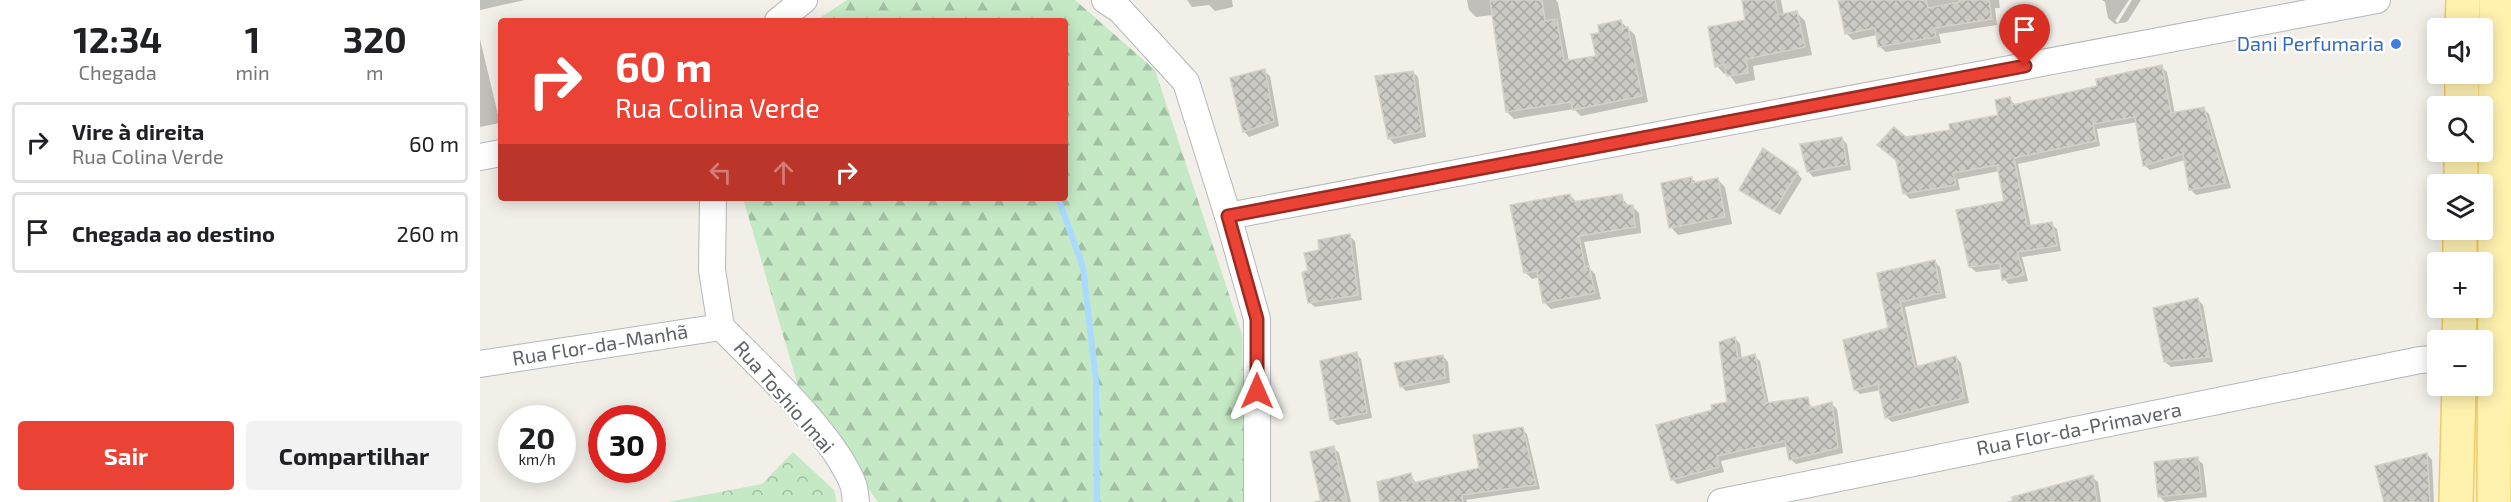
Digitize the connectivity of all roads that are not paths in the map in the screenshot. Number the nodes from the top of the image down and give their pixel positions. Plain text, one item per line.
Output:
1 (804, 0) edge
2 (1106, 0) edge
3 (2377, 0) edge
4 (2463, 0) edge
5 (2496, 0) edge
6 (782, 18) edge
7 (2462, 18) edge
8 (2504, 126) edge
9 (498, 154) edge
10 (480, 157) edge
11 (713, 201) edge
12 (2511, 202) edge
13 (1228, 216) junction
14 (2495, 231) junction
15 (721, 327) junction
16 (2427, 360) edge
17 (480, 364) edge
18 (2458, 396) edge
19 (856, 502) edge
20 (1257, 502) edge
21 (1721, 502) edge
22 (2456, 502) edge
23 (2494, 502) edge

1 - 6 street
2 - 13 street
3 - 13 street
4 - 7 main road
5 - 8 main road
8 - 14 main road
9 - 10 street
11 - 15 street
12 - 14 street
13 - 20 street
14 - 23 main road
15 - 17 street, Rua Flor-da-Manhã
15 - 19 street, Rua Toshio Imai
16 - 21 street, Rua Flor-da-Primavera
18 - 22 main road

